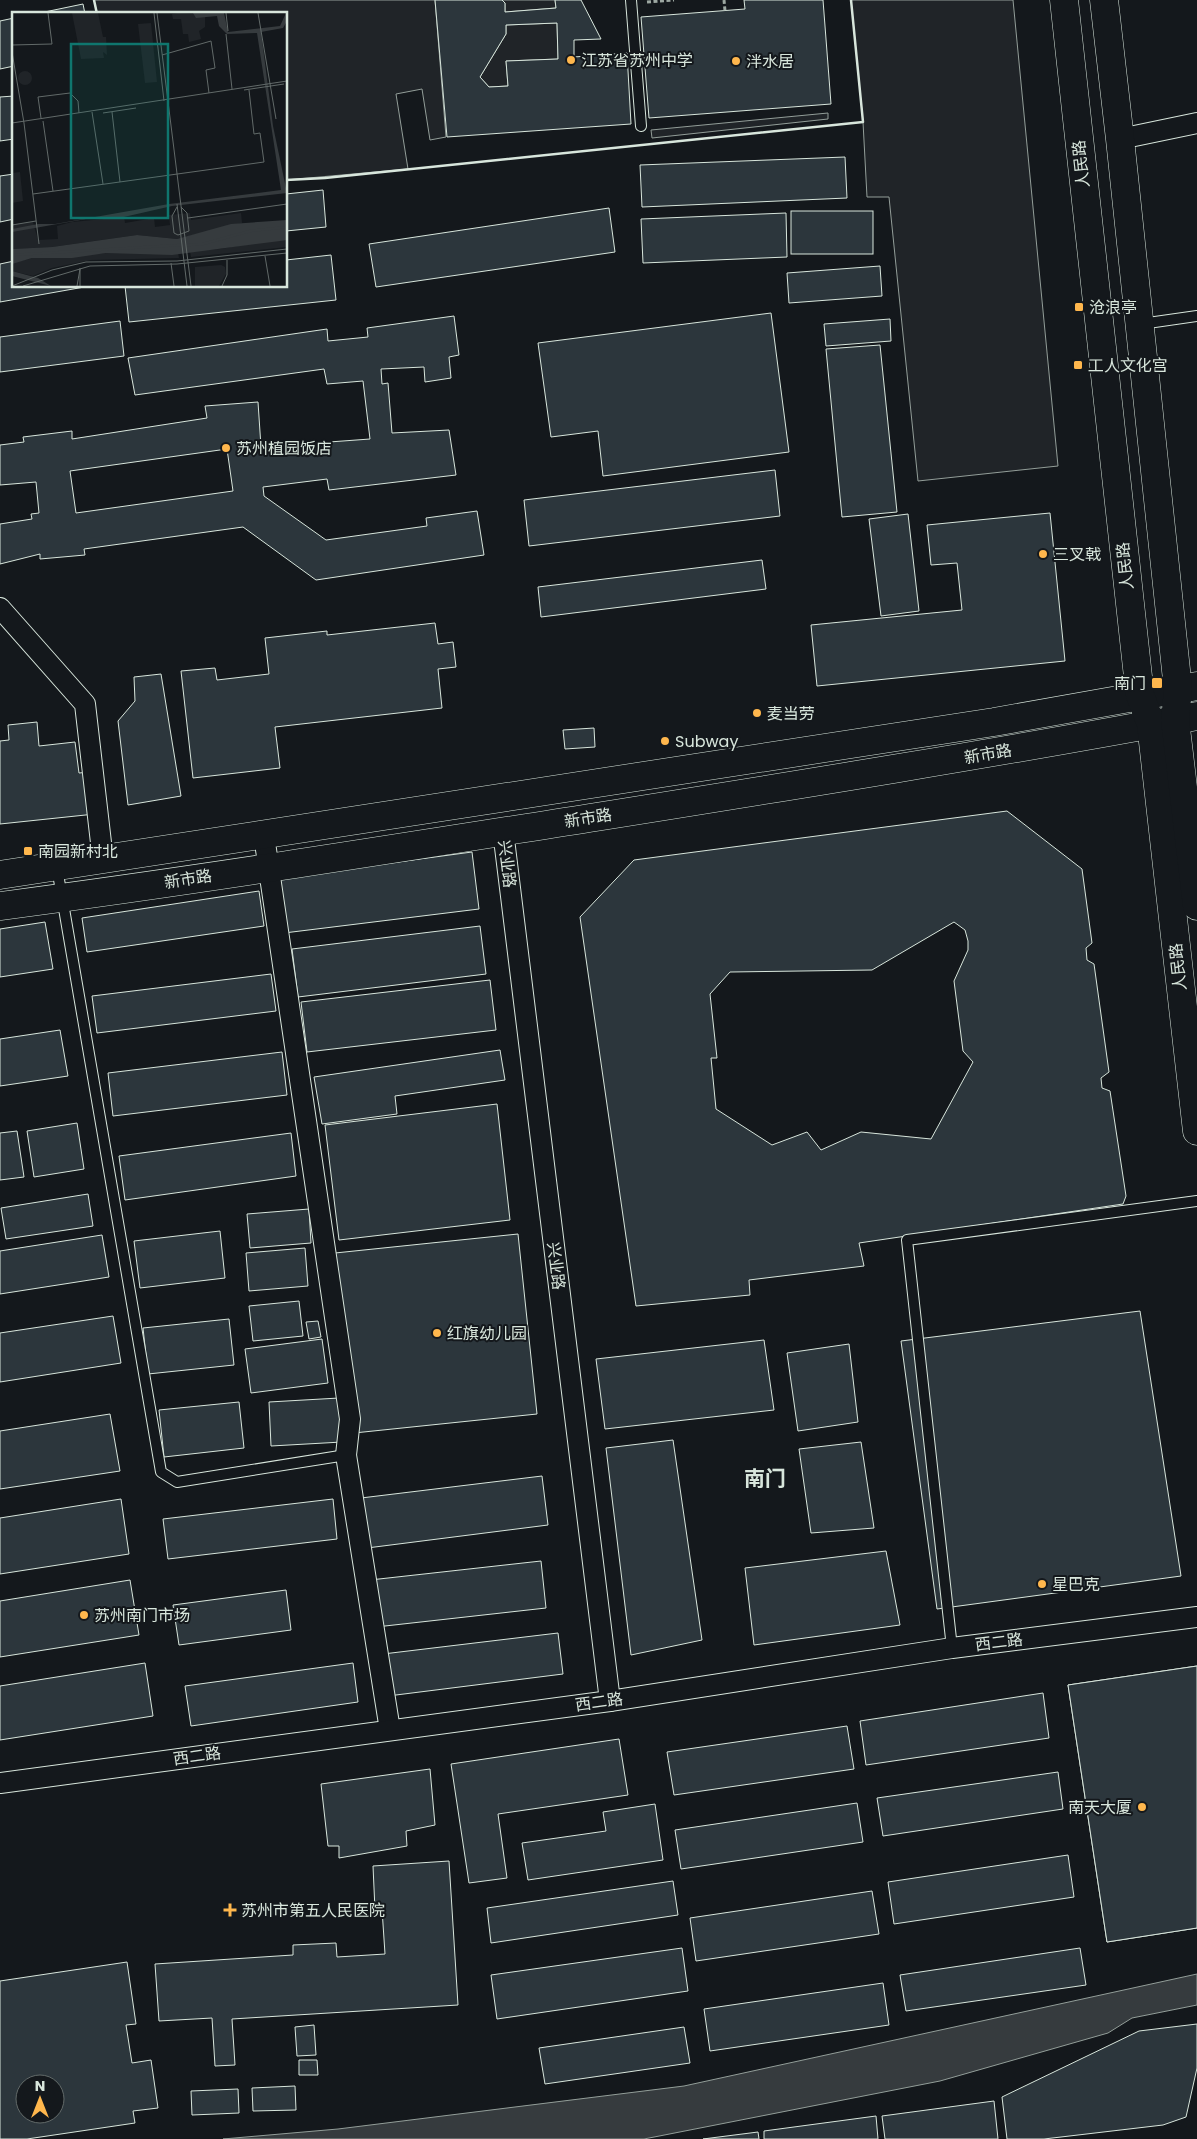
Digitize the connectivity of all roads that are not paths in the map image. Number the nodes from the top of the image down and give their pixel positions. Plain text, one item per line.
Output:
1 (631, 0) edge
2 (1064, 0) edge
3 (1104, 0) edge
4 (1197, 123) edge
5 (641, 126) dead end
6 (1120, 139) junction
7 (1197, 316) edge
8 (1140, 324) junction
9 (0, 608) edge
10 (1187, 687) edge
11 (1140, 695) junction
12 (1174, 720) edge
13 (503, 831) junction
14 (264, 836) junction
15 (103, 860) junction
16 (270, 866) junction
17 (57, 868) junction
18 (0, 875) edge
19 (62, 898) junction
20 (0, 906) edge
21 (1197, 906) edge
22 (1197, 1131) edge
23 (1197, 1201) edge
24 (346, 1456) junction
25 (1197, 1617) edge
26 (952, 1648) junction
27 (610, 1701) junction
28 (390, 1730) junction
29 (0, 1783) edge

1 - 5 lane
2 - 11 main road, 人民路
3 - 6 main road, 人民路
4 - 6 street
6 - 8 main road, 人民路
7 - 8 lane
8 - 10 main road, 人民路
9 - 15 street
10 - 11 main road, 新市路
10 - 12 main road, 人民路
11 - 12 main road, 人民路
11 - 14 main road, 新市路
12 - 13 main road, 新市路
12 - 21 main road, 人民路
12 - 22 main road, 人民路
13 - 16 main road, 新市路
13 - 27 street, 兴业路
14 - 15 main road, 新市路
14 - 16 street
15 - 17 main road, 新市路
16 - 19 main road, 新市路
16 - 24 street
17 - 18 main road, 新市路
17 - 19 lane
19 - 20 main road, 新市路
19 - 24 lane
23 - 26 lane
24 - 28 street
25 - 26 street, 西二路
26 - 27 street, 西二路
27 - 28 street, 西二路
28 - 29 street, 西二路

